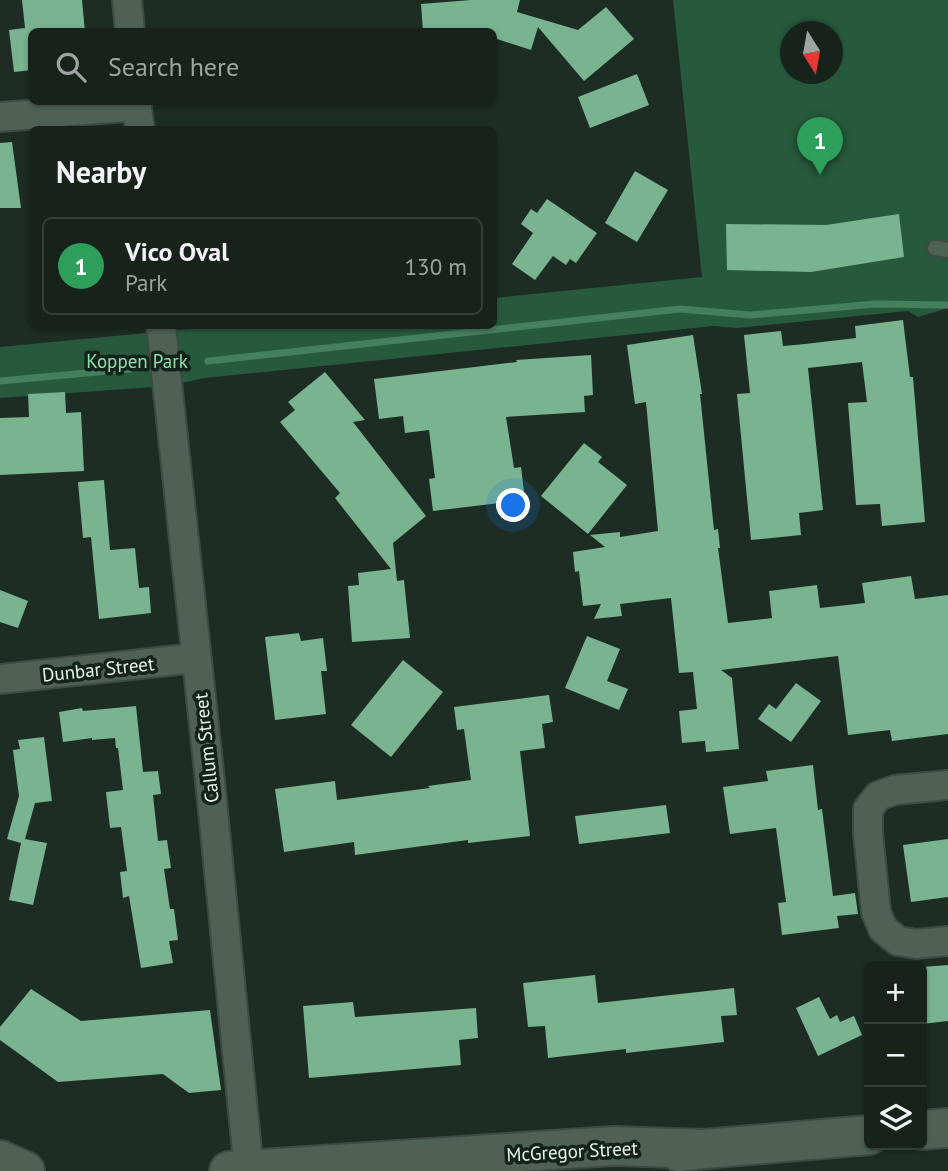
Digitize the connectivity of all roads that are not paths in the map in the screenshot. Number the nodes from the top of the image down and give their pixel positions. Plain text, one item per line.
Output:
1 (127, 0) edge
2 (130, 28) edge
3 (138, 112) edge
4 (0, 117) edge
5 (161, 329) edge
6 (196, 658) junction
7 (0, 678) edge
8 (948, 785) edge
9 (948, 941) edge
10 (948, 1128) edge
11 (927, 1130) edge
12 (864, 1135) edge
13 (704, 1149) junction
14 (0, 1160) edge
15 (376, 1166) edge
16 (242, 1170) edge
17 (25, 1171) edge
18 (521, 1171) edge

1 - 2 street
3 - 4 street
5 - 6 street, Callum Street
6 - 7 street, Dunbar Street
6 - 16 street, Callum Street
8 - 9 street
10 - 11 main road
12 - 13 main road, McGregor Street
13 - 15 main road, McGregor Street
13 - 18 main road, McGregor Street
14 - 17 main road
15 - 16 main road, McGregor Street

